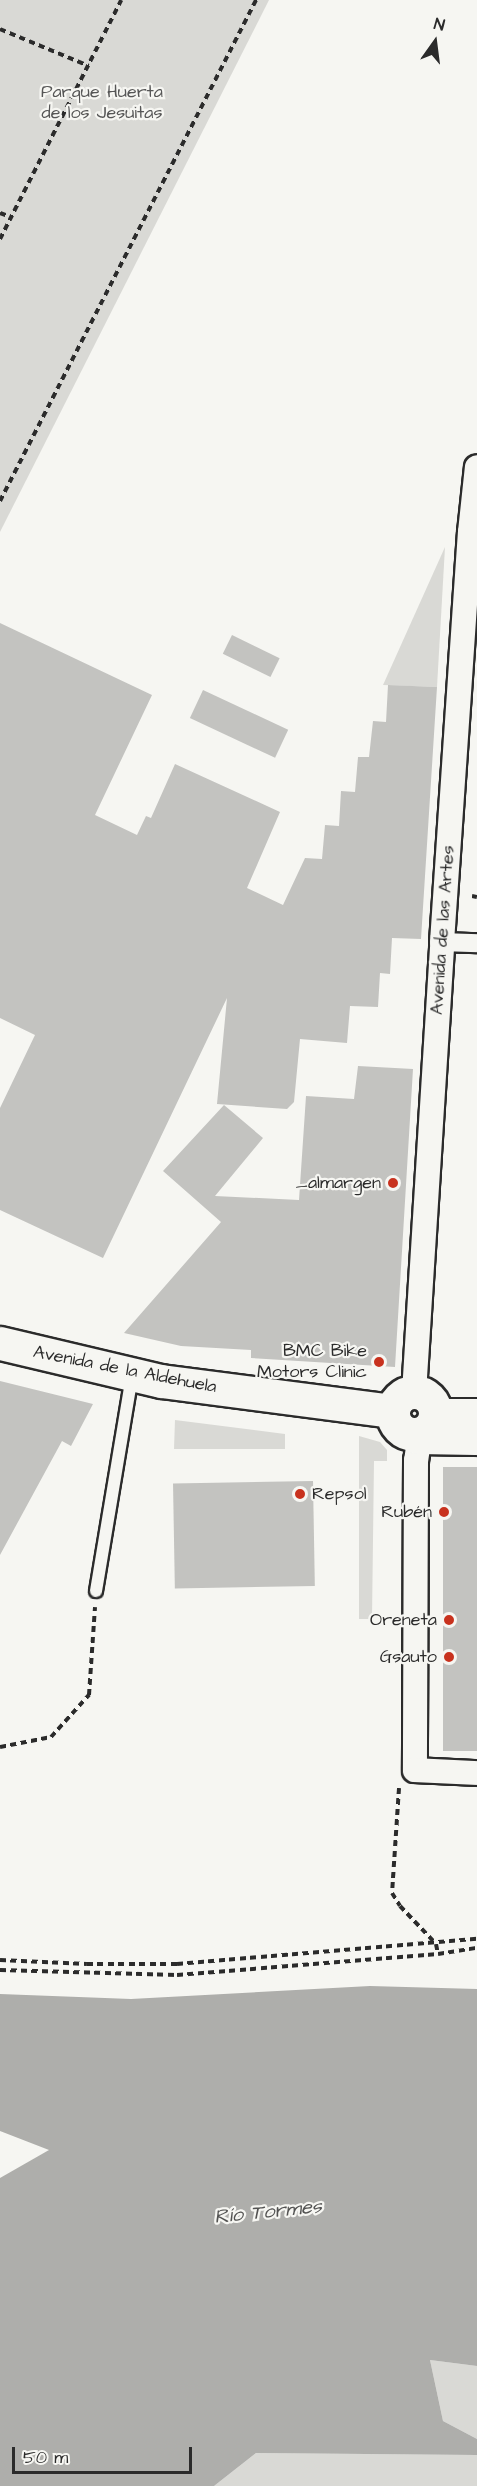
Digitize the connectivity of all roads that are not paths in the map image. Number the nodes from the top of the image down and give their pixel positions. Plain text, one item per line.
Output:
1 (477, 467) edge
2 (473, 532) edge
3 (442, 942) junction
4 (477, 944) edge
5 (0, 1343) edge
6 (132, 1375) junction
7 (477, 1415) edge
8 (416, 1419) junction
9 (477, 1443) edge
10 (96, 1591) road end
11 (477, 1773) edge

1 - 2 street, Avenida de las Artes
2 - 3 street, Avenida de las Artes
3 - 4 street
3 - 8 street, Avenida de las Artes
5 - 6 main road, Avenida de la Aldehuela
6 - 8 main road, Avenida de la Aldehuela
6 - 10 lane
7 - 8 main road, Avenida de la Aldehuela
8 - 9 street, Avenida de la Aldehuela
8 - 11 street, Avenida de las Artes

